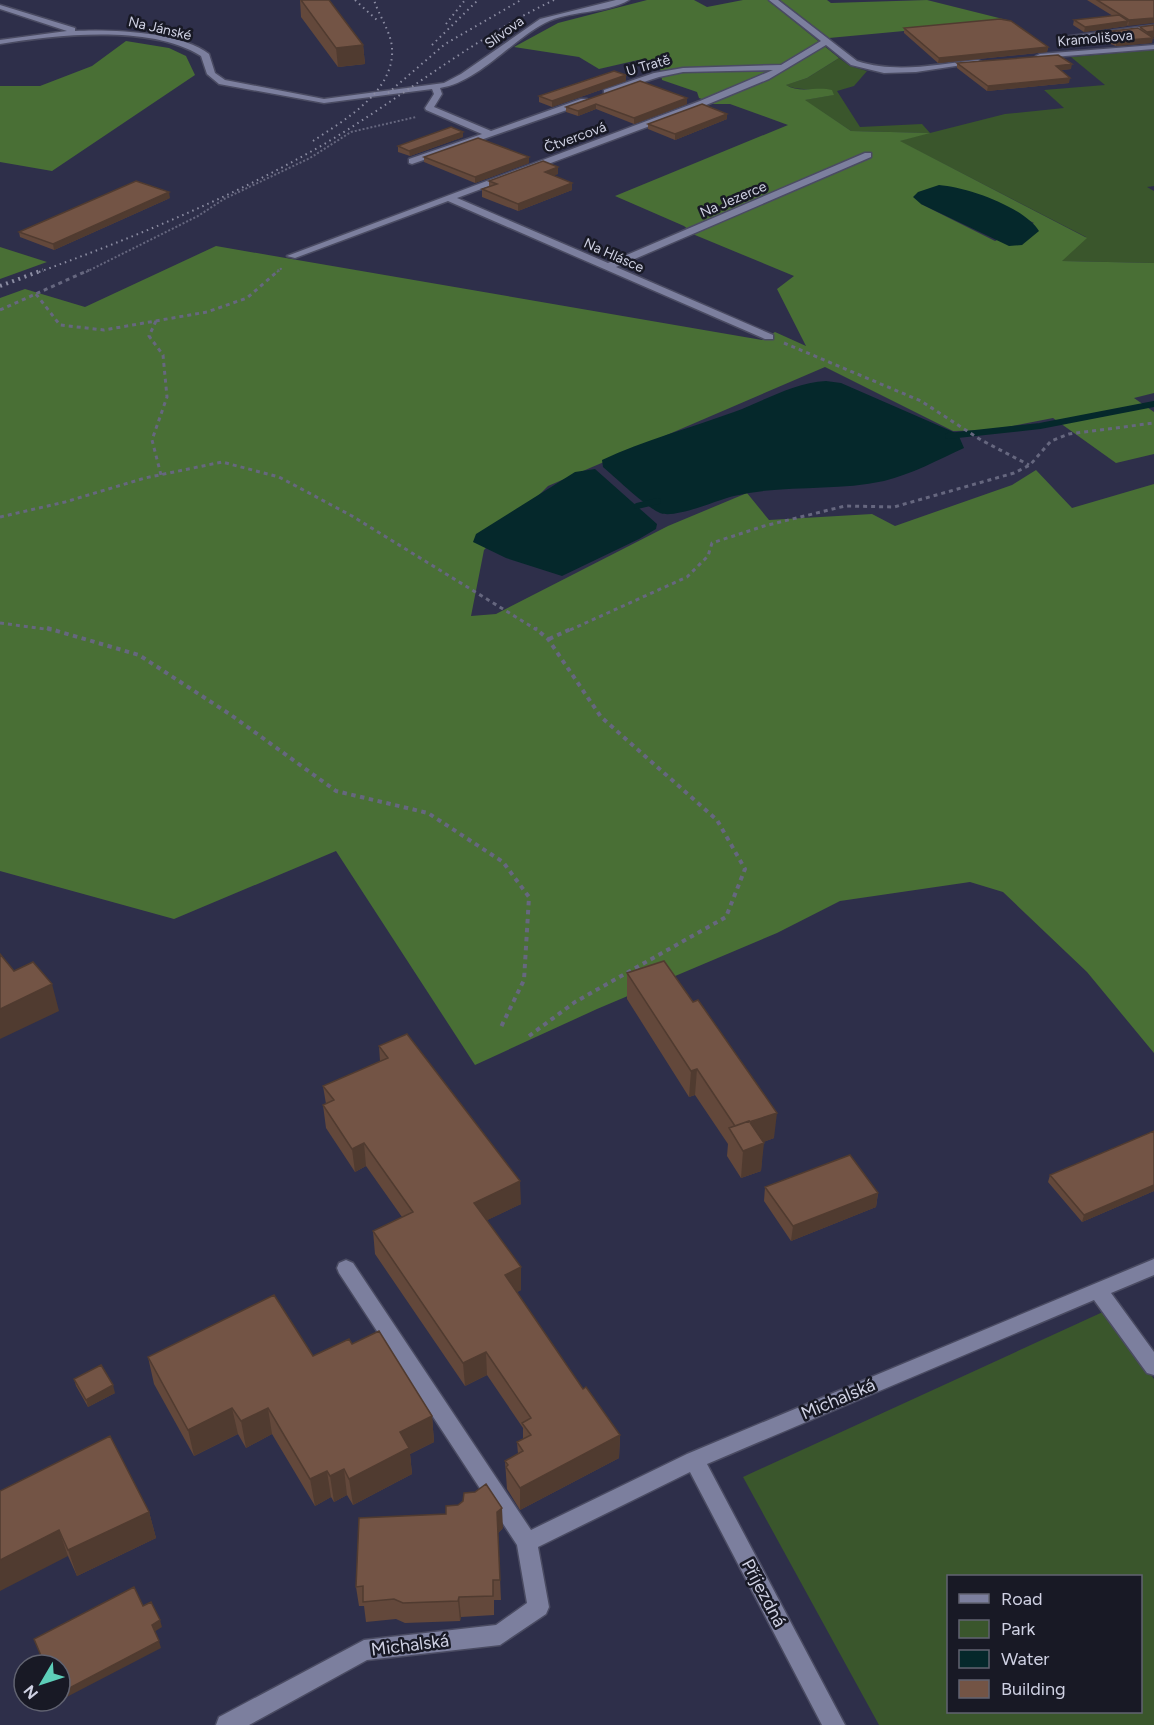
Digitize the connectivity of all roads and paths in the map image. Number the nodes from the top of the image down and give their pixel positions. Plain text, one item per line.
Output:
1 (626, 0) edge
2 (773, 0) edge
3 (0, 8) edge
4 (1154, 27) edge
5 (75, 32) junction
6 (1067, 36) dead end
7 (827, 41) junction
8 (0, 42) edge
9 (1154, 47) edge
10 (1032, 57) edge
11 (988, 61) edge
12 (785, 67) junction
13 (435, 87) junction
14 (402, 93) joint
15 (602, 94) edge
16 (590, 98) edge
17 (429, 108) junction
18 (491, 134) junction
19 (868, 155) dead end
20 (412, 161) dead end
21 (449, 198) junction
22 (292, 256) joint
23 (608, 267) junction
24 (36, 294) junction
25 (0, 309) edge
26 (157, 321) junction
27 (769, 338) joint
28 (1154, 423) edge
29 (1030, 465) junction
30 (160, 475) junction
31 (0, 518) edge
32 (0, 623) edge
33 (549, 639) junction
34 (500, 1029) dead end
35 (529, 1036) dead end
36 (1154, 1268) edge
37 (346, 1269) dead end
38 (1098, 1291) junction
39 (1154, 1367) edge
40 (694, 1460) junction
41 (527, 1542) junction
42 (227, 1725) edge
43 (834, 1725) edge

1 - 13 street, Slívova
2 - 7 street
3 - 5 street
4 - 6 street
5 - 8 street, Na Jánské
5 - 14 street, Na Jánské
7 - 11 street
7 - 12 street, Čtvercová
9 - 10 street, Kramolišova
12 - 15 street, U Tratě
12 - 21 street, Čtvercová
13 - 14 street, Slívova
13 - 17 street
16 - 18 street
17 - 18 street
17 - 24 path
18 - 20 street
19 - 23 street, Na Jezerce
21 - 22 street, Čtvercová
21 - 23 street, Na Hlásce
22 - 26 path
23 - 27 street, Na Hlásce
24 - 25 path
24 - 26 path
26 - 30 path
27 - 29 path
28 - 29 path
29 - 33 path
30 - 31 path
30 - 33 path
32 - 34 path
33 - 35 path
36 - 38 street, Michalská
37 - 41 street, Michalská
38 - 39 street
38 - 40 street, Michalská
40 - 41 street, Michalská
40 - 43 street, Příjezdná
41 - 42 street, Michalská

